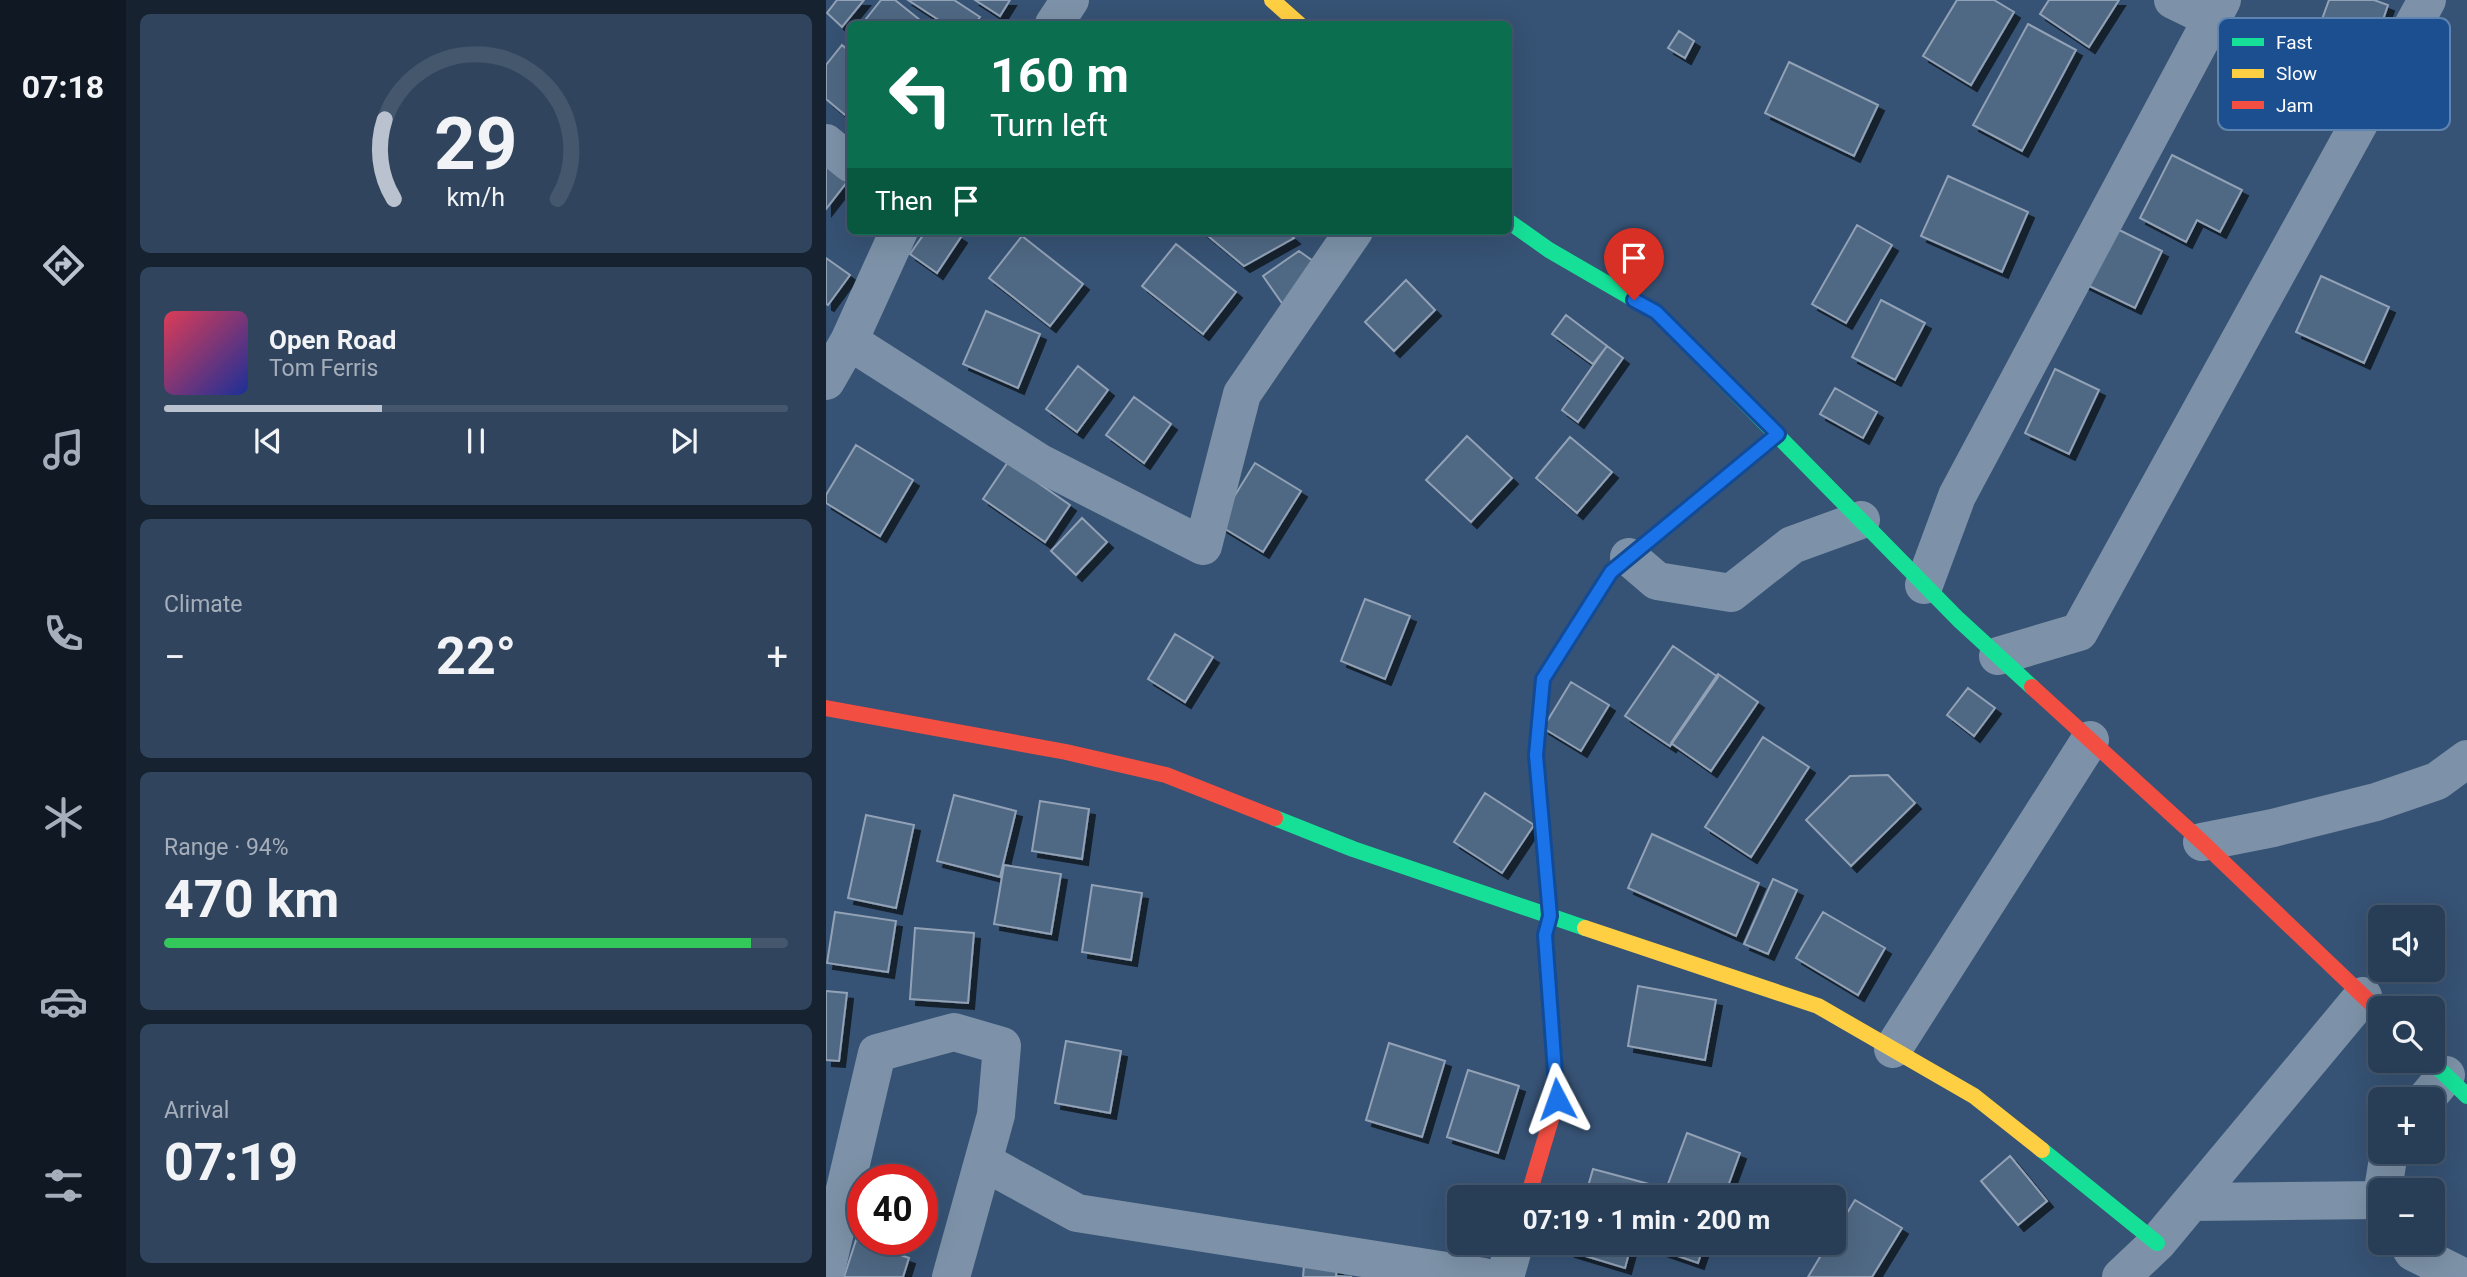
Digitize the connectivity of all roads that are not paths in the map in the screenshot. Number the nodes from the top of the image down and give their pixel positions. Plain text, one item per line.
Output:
1 (1070, 0) edge
2 (1272, 0) edge
3 (2173, 0) edge
4 (2427, 0) edge
5 (2217, 10) edge
6 (2417, 18) edge
7 (1056, 21) edge
8 (1296, 21) edge
9 (2356, 130) edge
10 (826, 143) edge
11 (847, 160) edge
12 (1512, 224) edge
13 (897, 235) edge
14 (1351, 235) edge
15 (849, 341) junction
16 (826, 381) edge
17 (1778, 434) junction
18 (1861, 520) junction
19 (1629, 557) junction
20 (1924, 585) junction
21 (1998, 656) junction
22 (826, 708) edge
23 (2090, 740) junction
24 (2467, 760) edge
25 (2202, 842) junction
26 (1550, 916) junction
27 (2368, 1000) edge
28 (2368, 1008) edge
29 (1893, 1049) junction
30 (984, 1162) junction
31 (1532, 1185) edge
32 (2368, 1200) edge
33 (2192, 1202) junction
34 (2157, 1243) junction
35 (1511, 1255) edge
36 (2419, 1255) edge
37 (826, 1270) edge
38 (951, 1277) edge
39 (1484, 1277) edge
40 (1505, 1277) edge
41 (2121, 1277) edge
42 (2463, 1277) edge

1 - 7 street
2 - 8 street
3 - 5 street
4 - 6 street
5 - 20 street
9 - 21 street
10 - 11 street
12 - 17 street
13 - 15 street
14 - 15 street
15 - 16 street
17 - 18 street
17 - 19 street
18 - 19 street
18 - 20 street
19 - 26 street
20 - 21 street
21 - 23 street
22 - 26 street
23 - 25 street
23 - 29 street
24 - 25 street
25 - 27 street
26 - 29 street
26 - 31 street
28 - 33 street
29 - 34 street
30 - 37 street
30 - 38 street
30 - 39 street
32 - 33 street
33 - 34 street
34 - 41 street
35 - 40 street
36 - 42 street

